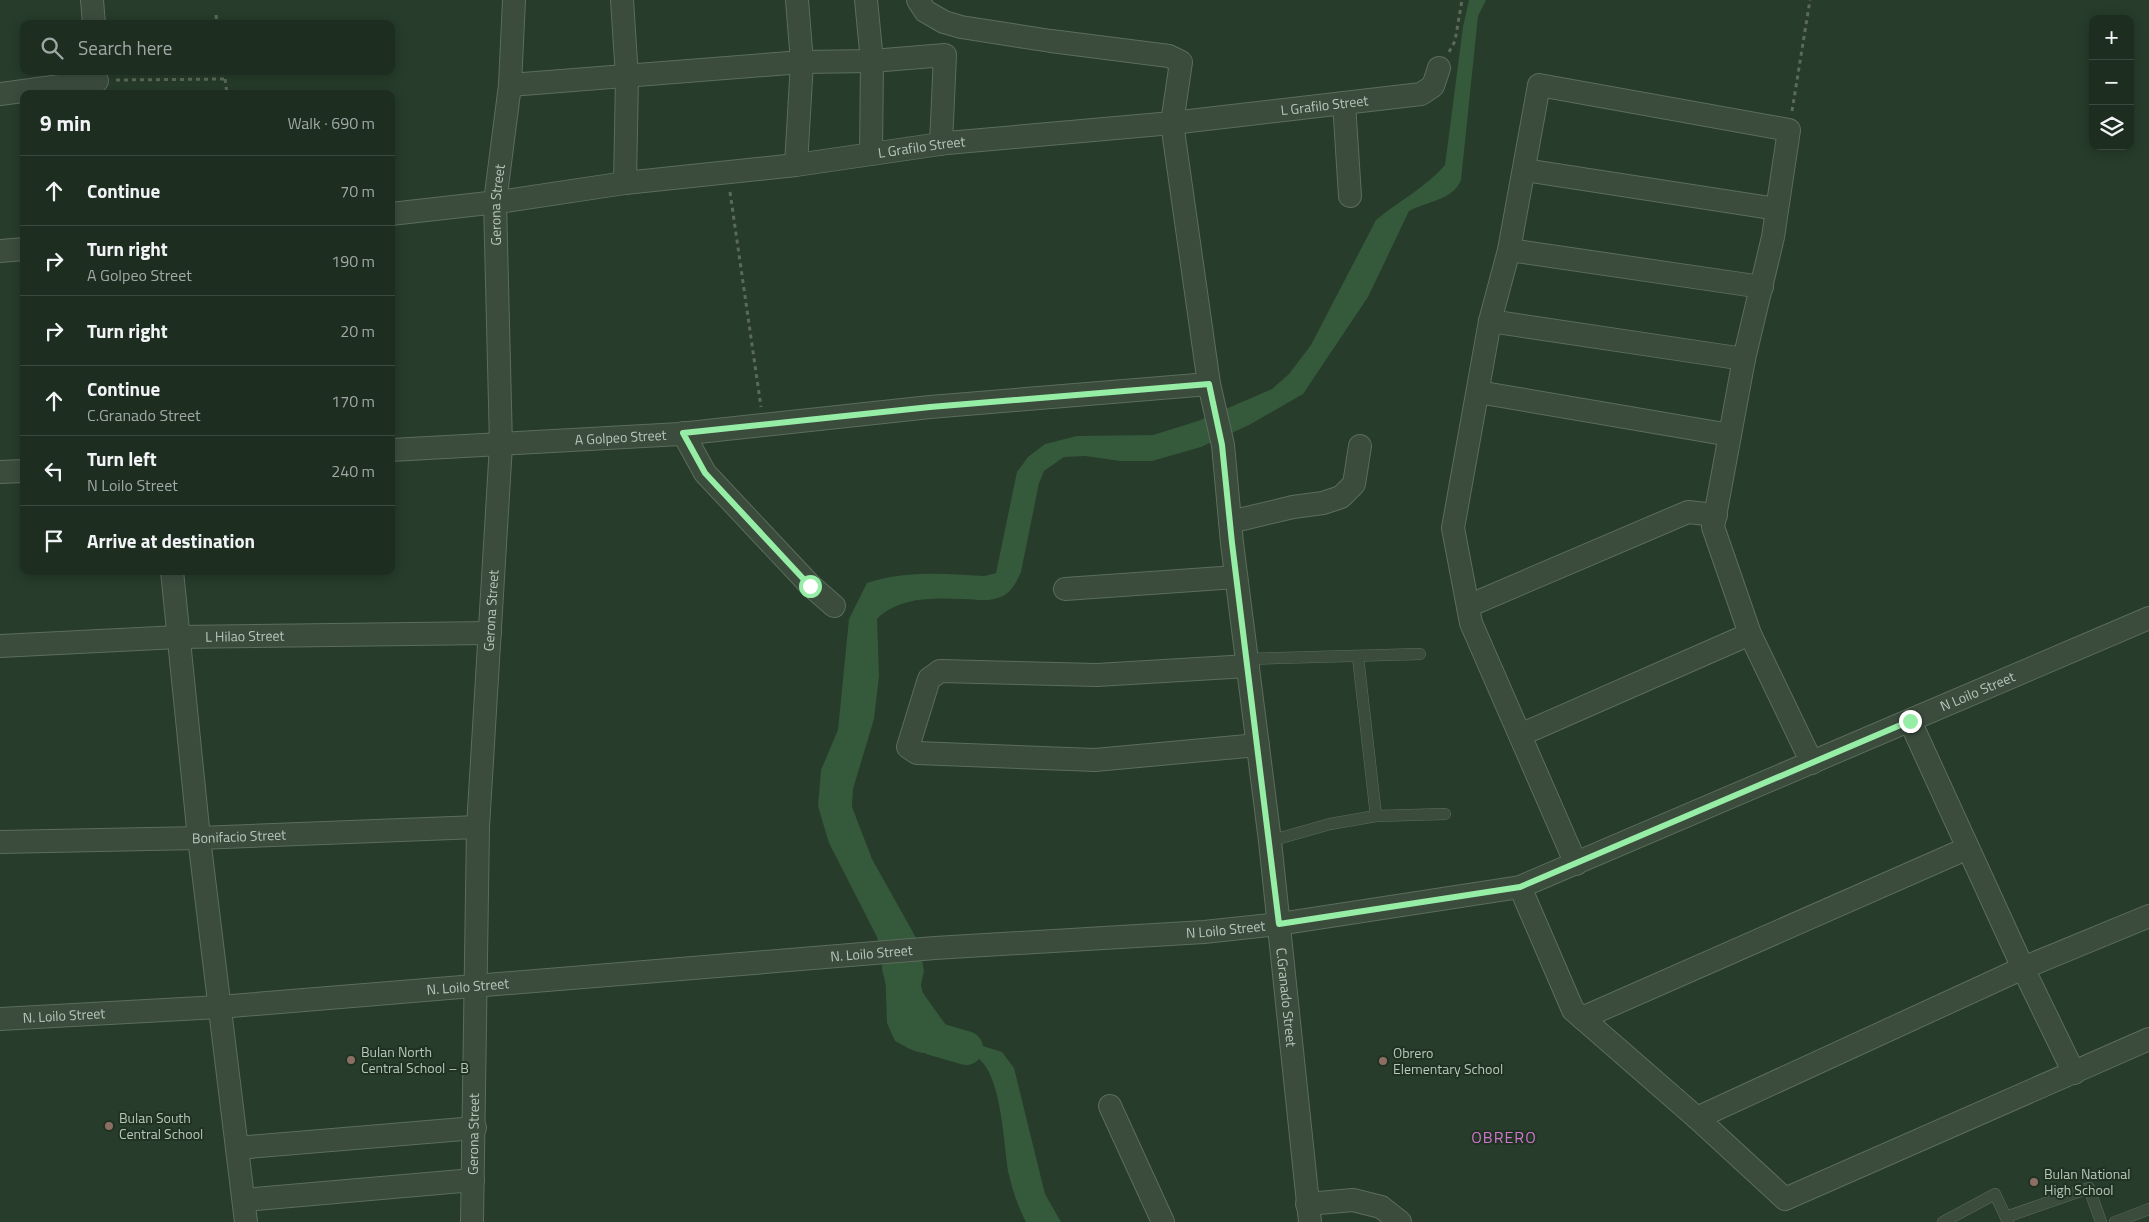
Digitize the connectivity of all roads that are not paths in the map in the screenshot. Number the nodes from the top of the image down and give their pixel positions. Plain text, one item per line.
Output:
1 (92, 0) edge
2 (514, 0) edge
3 (622, 0) edge
4 (798, 0) edge
5 (866, 0) edge
6 (918, 0) edge
7 (94, 20) edge
8 (944, 22) junction
9 (945, 55) junction
10 (872, 61) junction
11 (802, 62) junction
12 (1439, 68) road end
13 (627, 77) junction
14 (98, 82) edge
15 (510, 85) junction
16 (33, 90) edge
17 (20, 92) edge
18 (0, 94) edge
19 (1344, 103) junction
20 (1172, 123) junction
21 (941, 144) junction
22 (871, 154) junction
23 (796, 165) junction
24 (1525, 170) junction
25 (625, 183) junction
26 (1350, 196) dead end
27 (495, 202) junction
28 (1777, 209) junction
29 (395, 214) edge
30 (20, 248) edge
31 (1510, 250) junction
32 (0, 251) edge
33 (1762, 287) junction
34 (1490, 321) junction
35 (1744, 359) junction
36 (1209, 384) junction
37 (1478, 392) junction
38 (683, 433) junction
39 (1730, 435) junction
40 (500, 445) junction
41 (1360, 446) dead end
42 (395, 450) edge
43 (20, 470) edge
44 (0, 472) edge
45 (1716, 515) junction
46 (1230, 522) junction
47 (172, 575) edge
48 (1236, 577) junction
49 (1065, 589) dead end
50 (834, 606) dead end
51 (1468, 606) junction
52 (2149, 618) edge
53 (490, 633) junction
54 (1750, 634) junction
55 (178, 637) junction
56 (0, 646) edge
57 (1420, 654) dead end
58 (1358, 657) junction
59 (1247, 663) junction
60 (1910, 721) junction
61 (1520, 735) junction
62 (1258, 745) junction
63 (1812, 763) junction
64 (1445, 814) dead end
65 (1376, 816) junction
66 (478, 827) junction
67 (199, 838) junction
68 (1270, 840) junction
69 (0, 842) edge
70 (1968, 848) junction
71 (1576, 864) junction
72 (1520, 887) junction
73 (2149, 916) edge
74 (1279, 924) junction
75 (935, 948) joint
76 (2023, 968) junction
77 (474, 984) junction
78 (219, 1007) junction
79 (1582, 1018) junction
80 (0, 1019) edge
81 (2149, 1039) edge
82 (2074, 1072) junction
83 (1110, 1106) dead end
84 (1697, 1118) junction
85 (475, 1128) junction
86 (238, 1148) junction
87 (473, 1180) junction
88 (2149, 1209) edge
89 (245, 1211) edge
90 (1308, 1213) edge
91 (2007, 1220) edge
92 (472, 1222) edge
93 (1163, 1222) edge
94 (1400, 1222) edge
95 (1943, 1222) edge
96 (2101, 1222) edge
97 (2116, 1222) edge

1 - 7 street
2 - 15 street, Gerona Street
3 - 13 street
4 - 11 street
5 - 10 street
6 - 8 street
8 - 9 street
8 - 20 street, C.Granado Street
9 - 10 street
9 - 21 street
10 - 11 street
10 - 22 street
11 - 13 street
11 - 23 street
12 - 19 street, L Grafilo Street
13 - 15 street
13 - 25 street
14 - 16 street
15 - 27 street, Gerona Street
17 - 18 street
19 - 20 street, L Grafilo Street
19 - 26 street
20 - 21 street, L Grafilo Street
20 - 36 street, C.Granado Street
21 - 22 street, L Grafilo Street
22 - 23 street, L Grafilo Street
23 - 25 street, L Grafilo Street
24 - 28 street
24 - 28 street
24 - 31 street
25 - 27 street, L Grafilo Street
27 - 29 street, L Grafilo Street
27 - 40 street, Gerona Street
28 - 33 street
30 - 32 street
31 - 33 street
31 - 34 street
33 - 35 street
34 - 35 street
34 - 37 street
35 - 39 street
36 - 38 street, A Golpeo Street
36 - 46 street, C.Granado Street
37 - 39 street
37 - 51 street
38 - 40 street, A Golpeo Street
38 - 50 street
39 - 45 street
40 - 42 street, A Golpeo Street
40 - 53 street, Gerona Street
41 - 46 street
43 - 44 street
45 - 51 street
45 - 54 street
46 - 48 street, C.Granado Street
47 - 55 street
48 - 49 street
48 - 59 street, C.Granado Street
51 - 61 street
52 - 60 street, N Loilo Street
53 - 55 street, L Hilao Street
53 - 66 street, Gerona Street
54 - 61 street
54 - 63 street
55 - 56 street, L Hilao Street
55 - 67 street
57 - 58 lane
58 - 59 lane
58 - 65 lane
59 - 62 street, C.Granado Street
59 - 62 street
60 - 63 street, N Loilo Street
60 - 70 street
61 - 71 street
62 - 68 street, C.Granado Street
63 - 71 street, N Loilo Street
64 - 65 lane
65 - 68 lane
66 - 67 street, Bonifacio Street
66 - 77 street, Gerona Street
67 - 69 street, Bonifacio Street
67 - 78 street
68 - 74 street, C.Granado Street
70 - 76 street
70 - 79 street
71 - 72 street, N Loilo Street
72 - 74 street, N Loilo Street
72 - 79 street
73 - 76 street
74 - 75 street, N Loilo Street
74 - 90 street, C.Granado Street
75 - 77 street, N. Loilo Street
76 - 82 street
76 - 84 street
77 - 78 street, N. Loilo Street
77 - 85 street, Gerona Street
78 - 80 street, N. Loilo Street
78 - 86 street
79 - 84 street
81 - 82 street
82 - 84 street
83 - 93 street
85 - 86 street
85 - 87 street, Gerona Street
86 - 89 street
87 - 89 street
87 - 92 street, Gerona Street
88 - 97 lane
90 - 94 street
91 - 95 lane
91 - 96 lane

